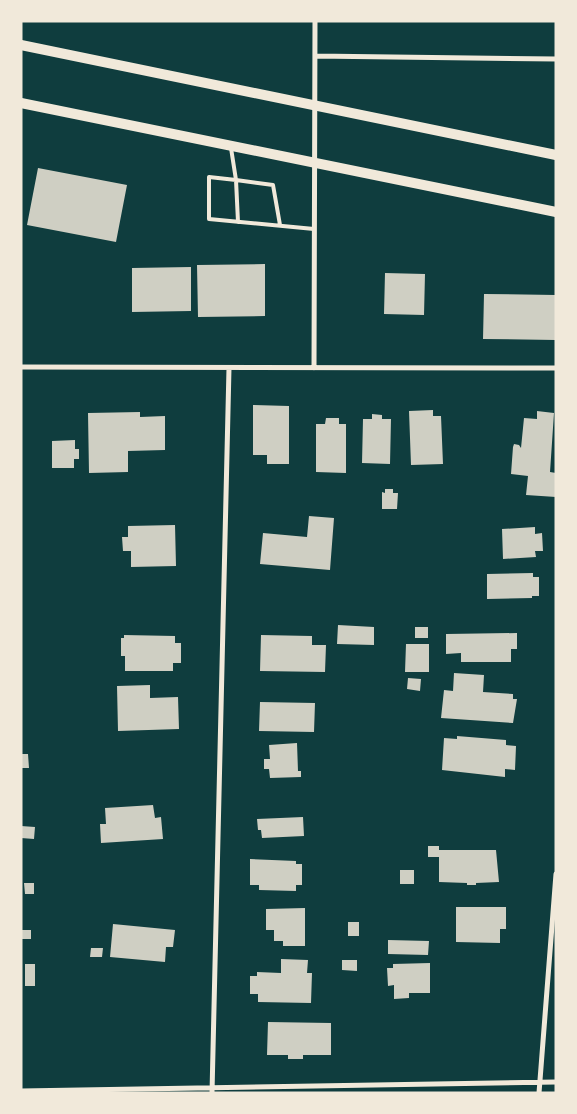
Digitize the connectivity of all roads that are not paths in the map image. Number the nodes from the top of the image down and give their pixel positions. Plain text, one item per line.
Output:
1 (315, 21) edge
2 (21, 45) edge
3 (315, 56) junction
4 (556, 59) edge
5 (21, 103) edge
6 (315, 104) junction
7 (231, 146) junction
8 (556, 155) edge
9 (314, 162) junction
10 (236, 180) junction
11 (556, 201) edge
12 (554, 211) edge
13 (238, 222) junction
14 (280, 225) junction
15 (314, 229) junction
16 (21, 366) edge
17 (229, 368) junction
18 (314, 368) junction
19 (556, 368) edge
20 (556, 874) edge
21 (540, 1082) junction
22 (556, 1082) edge
23 (212, 1086) junction
24 (21, 1091) edge
25 (212, 1093) edge
26 (539, 1093) edge

1 - 3 street
2 - 6 main road
3 - 4 street
3 - 6 street
5 - 7 main road
6 - 8 main road
6 - 9 street
7 - 9 main road
7 - 10 lane
9 - 12 main road
9 - 15 street
10 - 13 lane
10 - 13 lane
10 - 14 lane
11 - 12 main road
13 - 14 lane
14 - 15 lane
15 - 18 street
16 - 17 street
17 - 18 street
17 - 23 street
18 - 19 street
20 - 21 street
21 - 22 street
21 - 23 street
21 - 26 street
23 - 24 street
23 - 25 street

